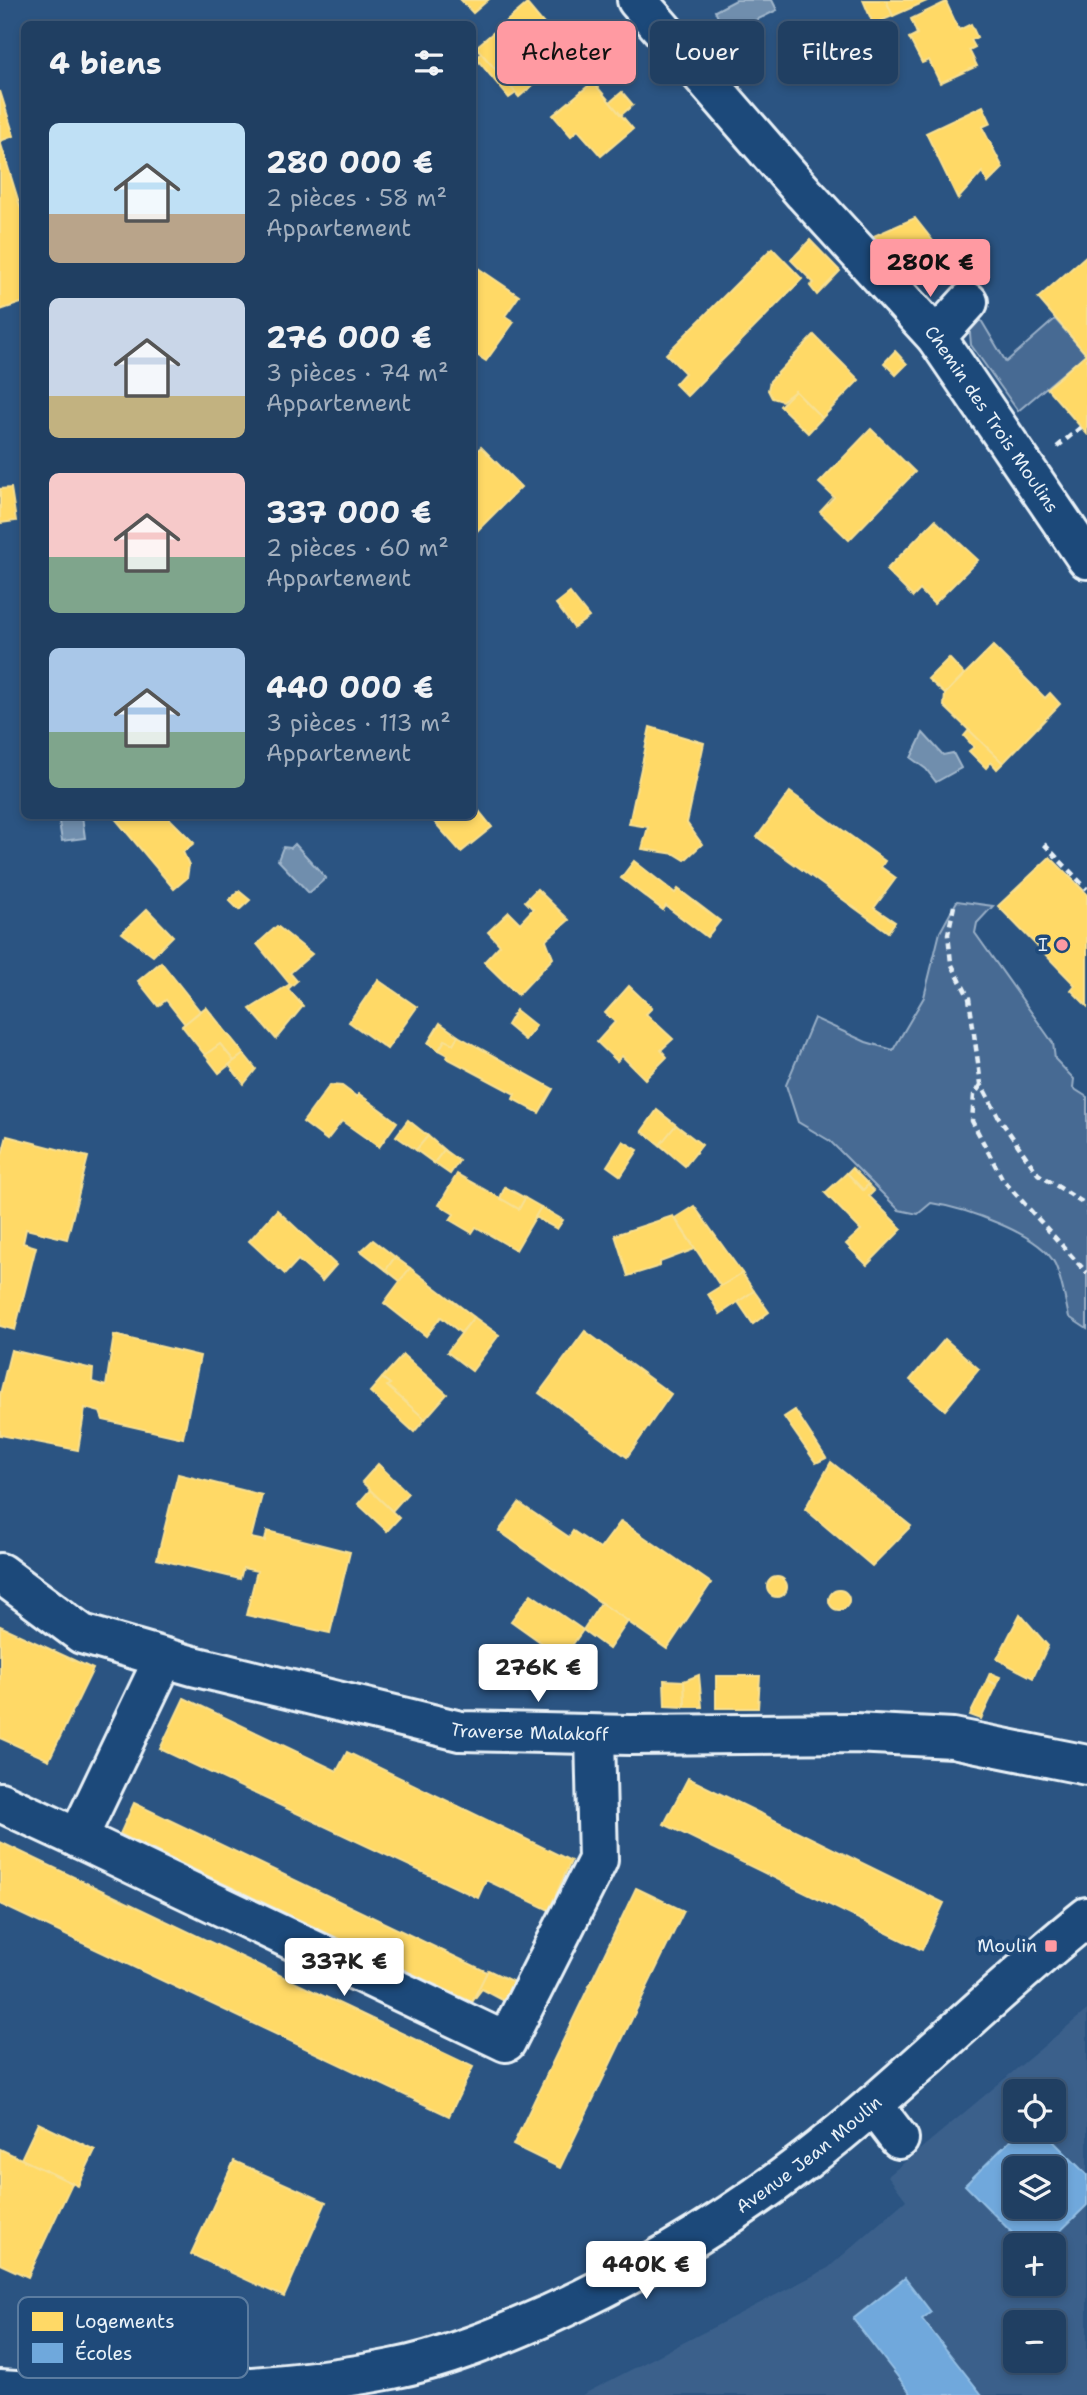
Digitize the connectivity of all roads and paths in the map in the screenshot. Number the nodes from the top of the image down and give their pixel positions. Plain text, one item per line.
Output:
1 (637, 0) edge
2 (968, 302) dead end
3 (936, 337) junction
4 (1081, 427) dead end
5 (1054, 449) dead end
6 (1087, 559) edge
7 (1044, 844) dead end
8 (1087, 888) edge
9 (954, 906) dead end
10 (981, 1084) junction
11 (1087, 1205) edge
12 (1087, 1273) edge
13 (0, 1573) edge
14 (164, 1658) junction
15 (595, 1735) junction
16 (1087, 1765) edge
17 (0, 1802) edge
18 (78, 1838) junction
19 (1087, 1917) edge
20 (873, 2105) junction
21 (899, 2140) dead end
22 (0, 2390) edge
23 (79, 2395) edge

1 - 3 street, Chemin des Trois Moulins
2 - 3 street
3 - 6 street, Chemin des Trois Moulins
4 - 5 path
7 - 8 path
9 - 10 path
10 - 11 path
10 - 12 path
13 - 14 street, Traverse Malakoff
14 - 15 street, Traverse Malakoff
14 - 18 street
15 - 16 street, Traverse Malakoff
15 - 18 street
17 - 18 street
19 - 20 street, Avenue Jean Moulin
20 - 21 street
20 - 23 street, Avenue Jean Moulin
22 - 23 street, Avenue Jean Moulin

